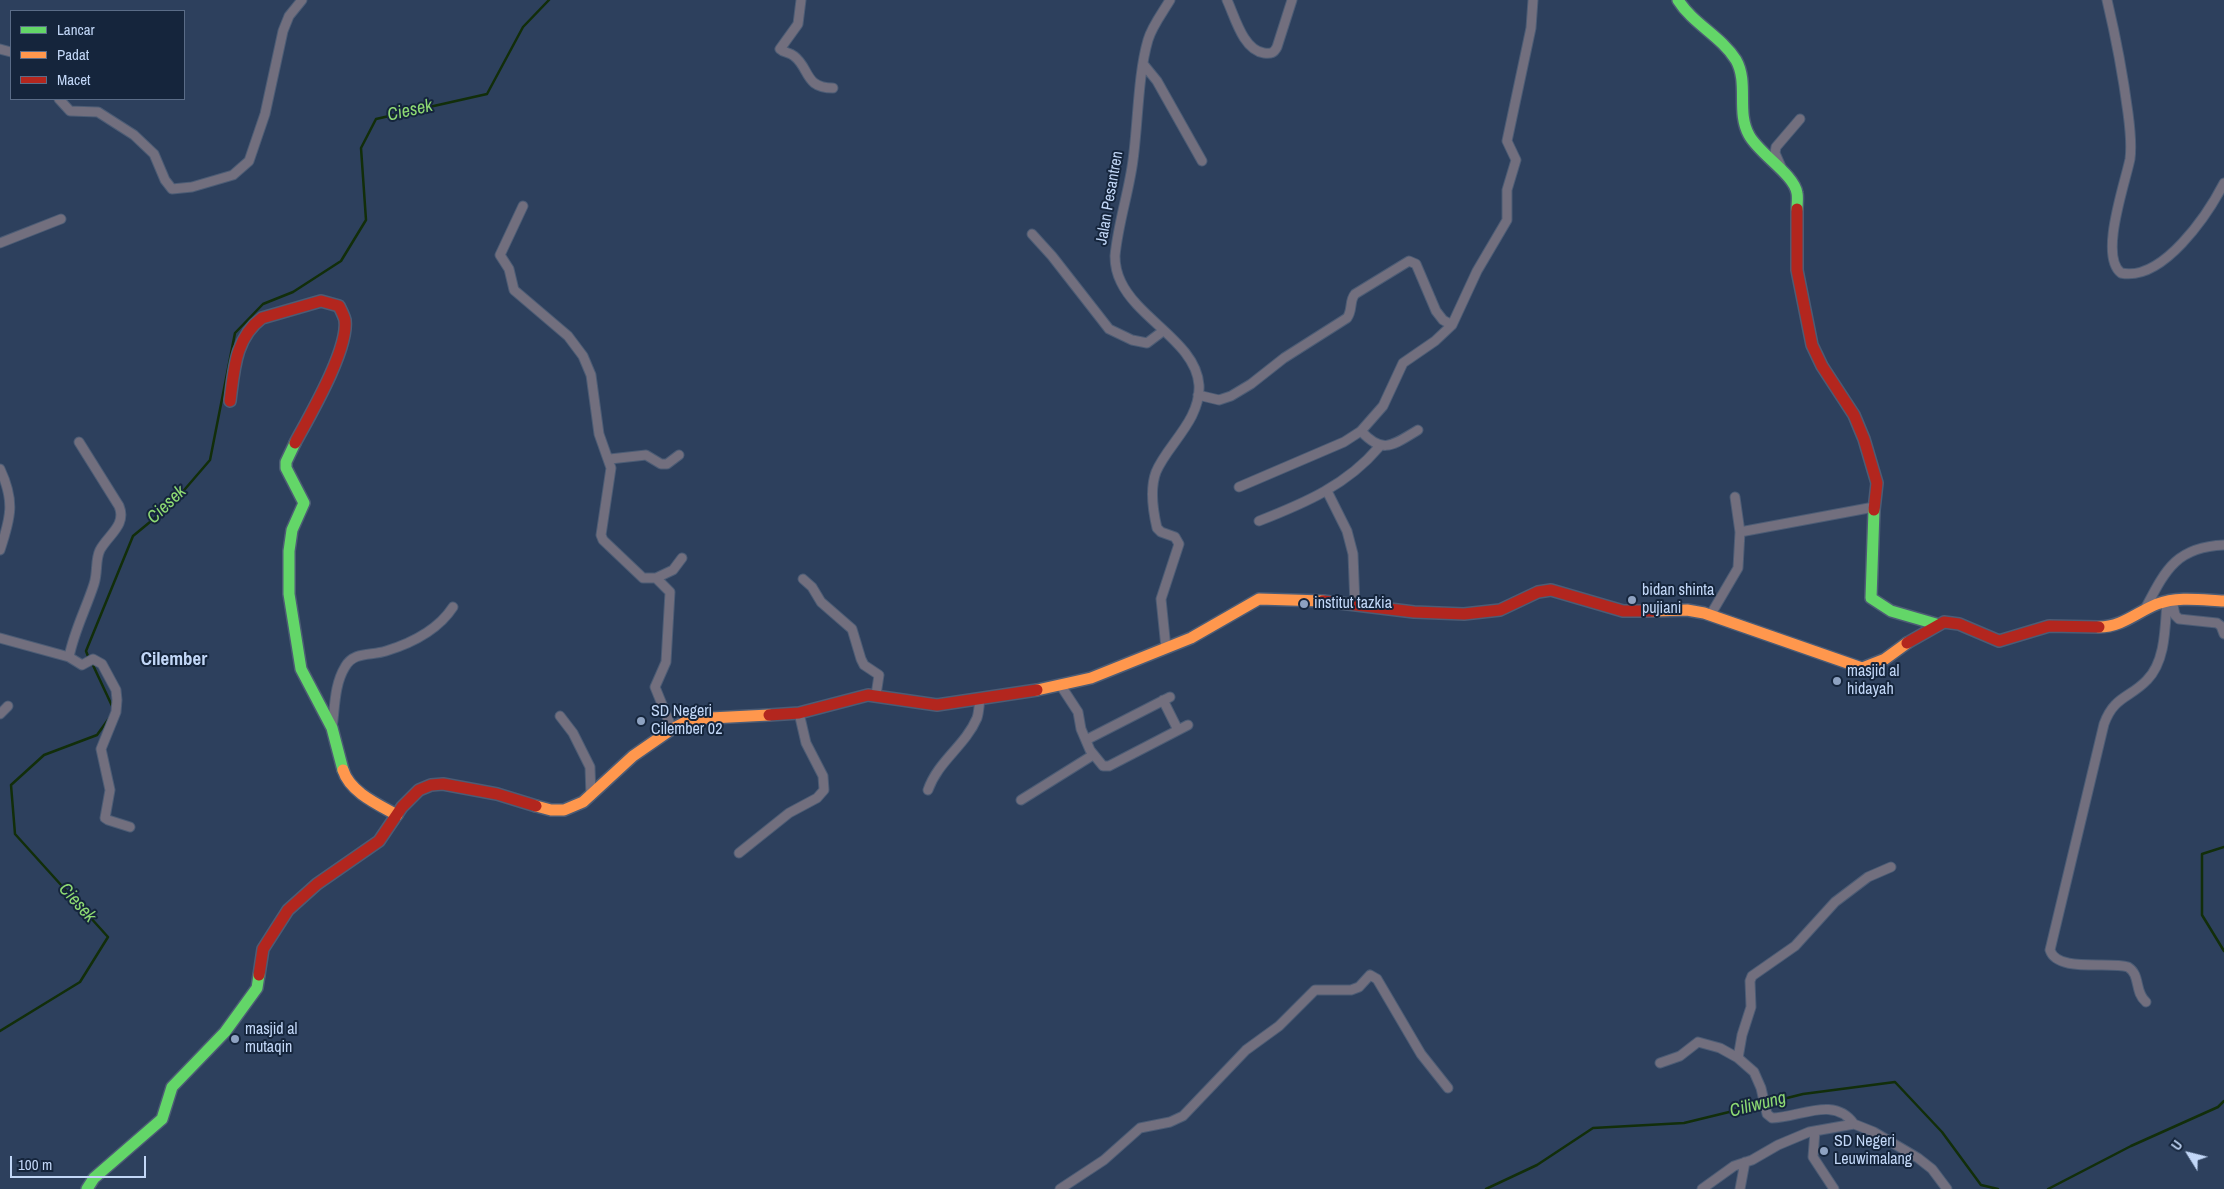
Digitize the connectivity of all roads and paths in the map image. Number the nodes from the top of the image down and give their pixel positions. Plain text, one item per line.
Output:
1 (302, 0) edge
2 (800, 0) edge
3 (1170, 0) edge
4 (1227, 0) edge
5 (1292, 0) edge
6 (1533, 0) edge
7 (1678, 0) edge
8 (2108, 0) edge
9 (1144, 65) junction
10 (833, 88) dead end
11 (60, 100) edge
12 (1800, 119) dead end
13 (1202, 161) dead end
14 (1782, 172) junction
15 (2224, 183) edge
16 (523, 206) dead end
17 (61, 219) dead end
18 (1032, 234) dead end
19 (0, 243) edge
20 (1452, 325) junction
21 (1163, 331) junction
22 (1198, 395) junction
23 (230, 402) dead end
24 (1418, 430) dead end
25 (1361, 432) junction
26 (79, 442) dead end
27 (1380, 447) junction
28 (679, 455) dead end
29 (610, 459) junction
30 (0, 469) edge
31 (1239, 487) dead end
32 (1326, 491) junction
33 (1735, 497) dead end
34 (1874, 507) junction
35 (1259, 521) dead end
36 (1740, 532) junction
37 (2224, 545) edge
38 (0, 550) edge
39 (682, 558) dead end
40 (656, 578) junction
41 (803, 579) dead end
42 (2169, 601) junction
43 (2224, 601) edge
44 (1355, 605) junction
45 (453, 607) dead end
46 (2144, 611) junction
47 (1711, 614) junction
48 (1936, 624) junction
49 (2224, 634) edge
50 (0, 638) edge
51 (1166, 648) junction
52 (69, 657) junction
53 (1061, 686) junction
54 (876, 695) junction
55 (980, 699) junction
56 (8, 706) dead end
57 (799, 713) junction
58 (0, 714) edge
59 (560, 716) dead end
60 (1188, 725) dead end
61 (332, 728) junction
62 (672, 729) junction
63 (1178, 730) junction
64 (1086, 740) junction
65 (1093, 755) junction
66 (928, 790) dead end
67 (591, 796) junction
68 (1021, 800) dead end
69 (397, 815) junction
70 (130, 827) dead end
71 (739, 853) dead end
72 (1891, 867) dead end
73 (2146, 1002) dead end
74 (1738, 1058) junction
75 (1660, 1063) dead end
76 (1448, 1088) dead end
77 (1854, 1124) junction
78 (1816, 1131) junction
79 (1745, 1162) junction
80 (87, 1189) edge
81 (1060, 1189) edge
82 (1702, 1189) edge
83 (1740, 1189) edge
84 (1834, 1189) edge
85 (1947, 1189) edge

1 - 11 street
2 - 10 street
3 - 9 street, Jalan Pesantren
4 - 5 street
6 - 20 street
7 - 14 street
8 - 15 street
9 - 13 street
9 - 21 street, Jalan Pesantren
12 - 14 street
14 - 34 street
16 - 29 street
17 - 19 street
18 - 21 street
20 - 22 street
20 - 25 street
21 - 22 street, Jalan Pesantren
22 - 51 street, Jalan Pesantren
23 - 61 street
24 - 27 street
25 - 27 street
25 - 31 street
26 - 52 street
27 - 32 street
28 - 29 street
29 - 40 street
30 - 38 street
32 - 35 street
32 - 44 street
33 - 36 street
34 - 36 street
34 - 48 street
36 - 47 street
37 - 46 street
39 - 40 street
40 - 62 street
41 - 54 street
42 - 43 street
42 - 46 street
42 - 49 street
42 - 73 street
44 - 47 street
44 - 51 street
45 - 61 street
46 - 48 street
47 - 48 street
50 - 52 street
51 - 53 street
52 - 70 street
53 - 55 street
53 - 64 street
54 - 55 street
54 - 57 street
55 - 66 street
56 - 58 street
57 - 62 street
57 - 71 street
59 - 67 street
60 - 63 street
61 - 69 street
62 - 67 street
63 - 64 street
63 - 65 street
64 - 65 street
65 - 68 street
67 - 69 street
69 - 80 street
72 - 74 street
74 - 75 street
74 - 77 street
76 - 81 street
77 - 78 street
77 - 85 street
78 - 79 street
78 - 84 street
79 - 82 street
79 - 83 street

